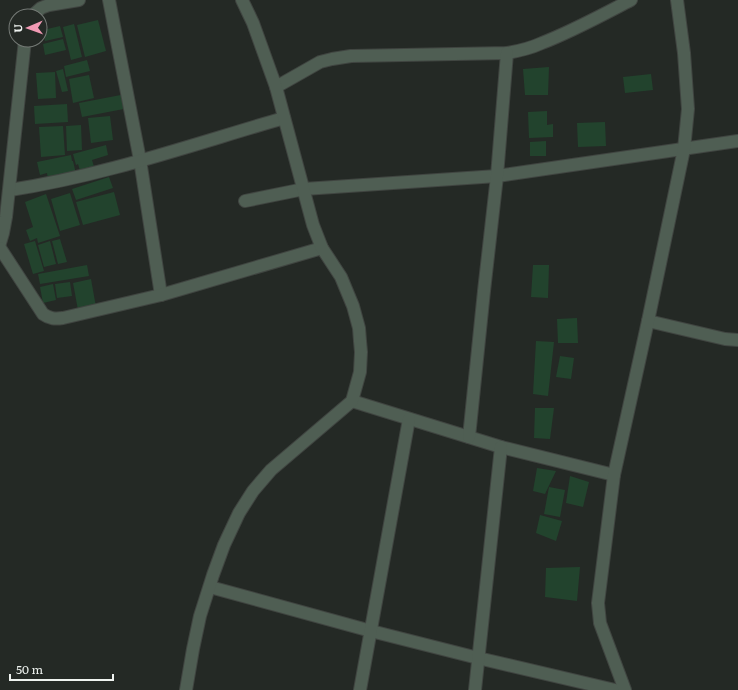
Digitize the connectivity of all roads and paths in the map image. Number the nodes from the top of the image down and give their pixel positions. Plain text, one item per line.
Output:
1 (79, 0) edge
2 (109, 0) edge
3 (242, 0) edge
4 (631, 0) edge
5 (677, 0) edge
6 (41, 8) edge
7 (24, 48) edge
8 (507, 54) junction
9 (276, 87) junction
10 (284, 118) junction
11 (738, 141) edge
12 (684, 149) junction
13 (140, 160) junction
14 (497, 176) junction
15 (304, 189) junction
16 (10, 190) junction
17 (245, 201) dead end
18 (0, 243) edge
19 (0, 248) edge
20 (322, 248) junction
21 (161, 295) junction
22 (648, 321) junction
23 (738, 340) edge
24 (352, 401) junction
25 (410, 419) junction
26 (469, 437) junction
27 (501, 447) junction
28 (614, 475) junction
29 (210, 587) junction
30 (370, 631) junction
31 (478, 658) junction
32 (186, 690) edge
33 (360, 690) edge
34 (475, 690) edge
35 (615, 690) edge
36 (625, 690) edge

1 - 6 street
2 - 13 street
3 - 9 street
4 - 8 street
5 - 12 street
7 - 16 street
8 - 9 street
8 - 14 street
9 - 10 street
10 - 13 street
10 - 15 street
11 - 12 street
12 - 14 street
12 - 22 street
13 - 16 street
13 - 21 street
14 - 15 street
14 - 26 street
15 - 17 street
15 - 20 street
16 - 18 street
19 - 21 street
20 - 21 street
20 - 24 street
22 - 23 street
22 - 28 street
24 - 25 street
24 - 29 street
25 - 26 street
25 - 30 street
26 - 27 street
27 - 28 street
27 - 31 street
28 - 36 street
29 - 30 street
29 - 32 street
30 - 31 street
30 - 33 street
31 - 34 street
31 - 35 street

